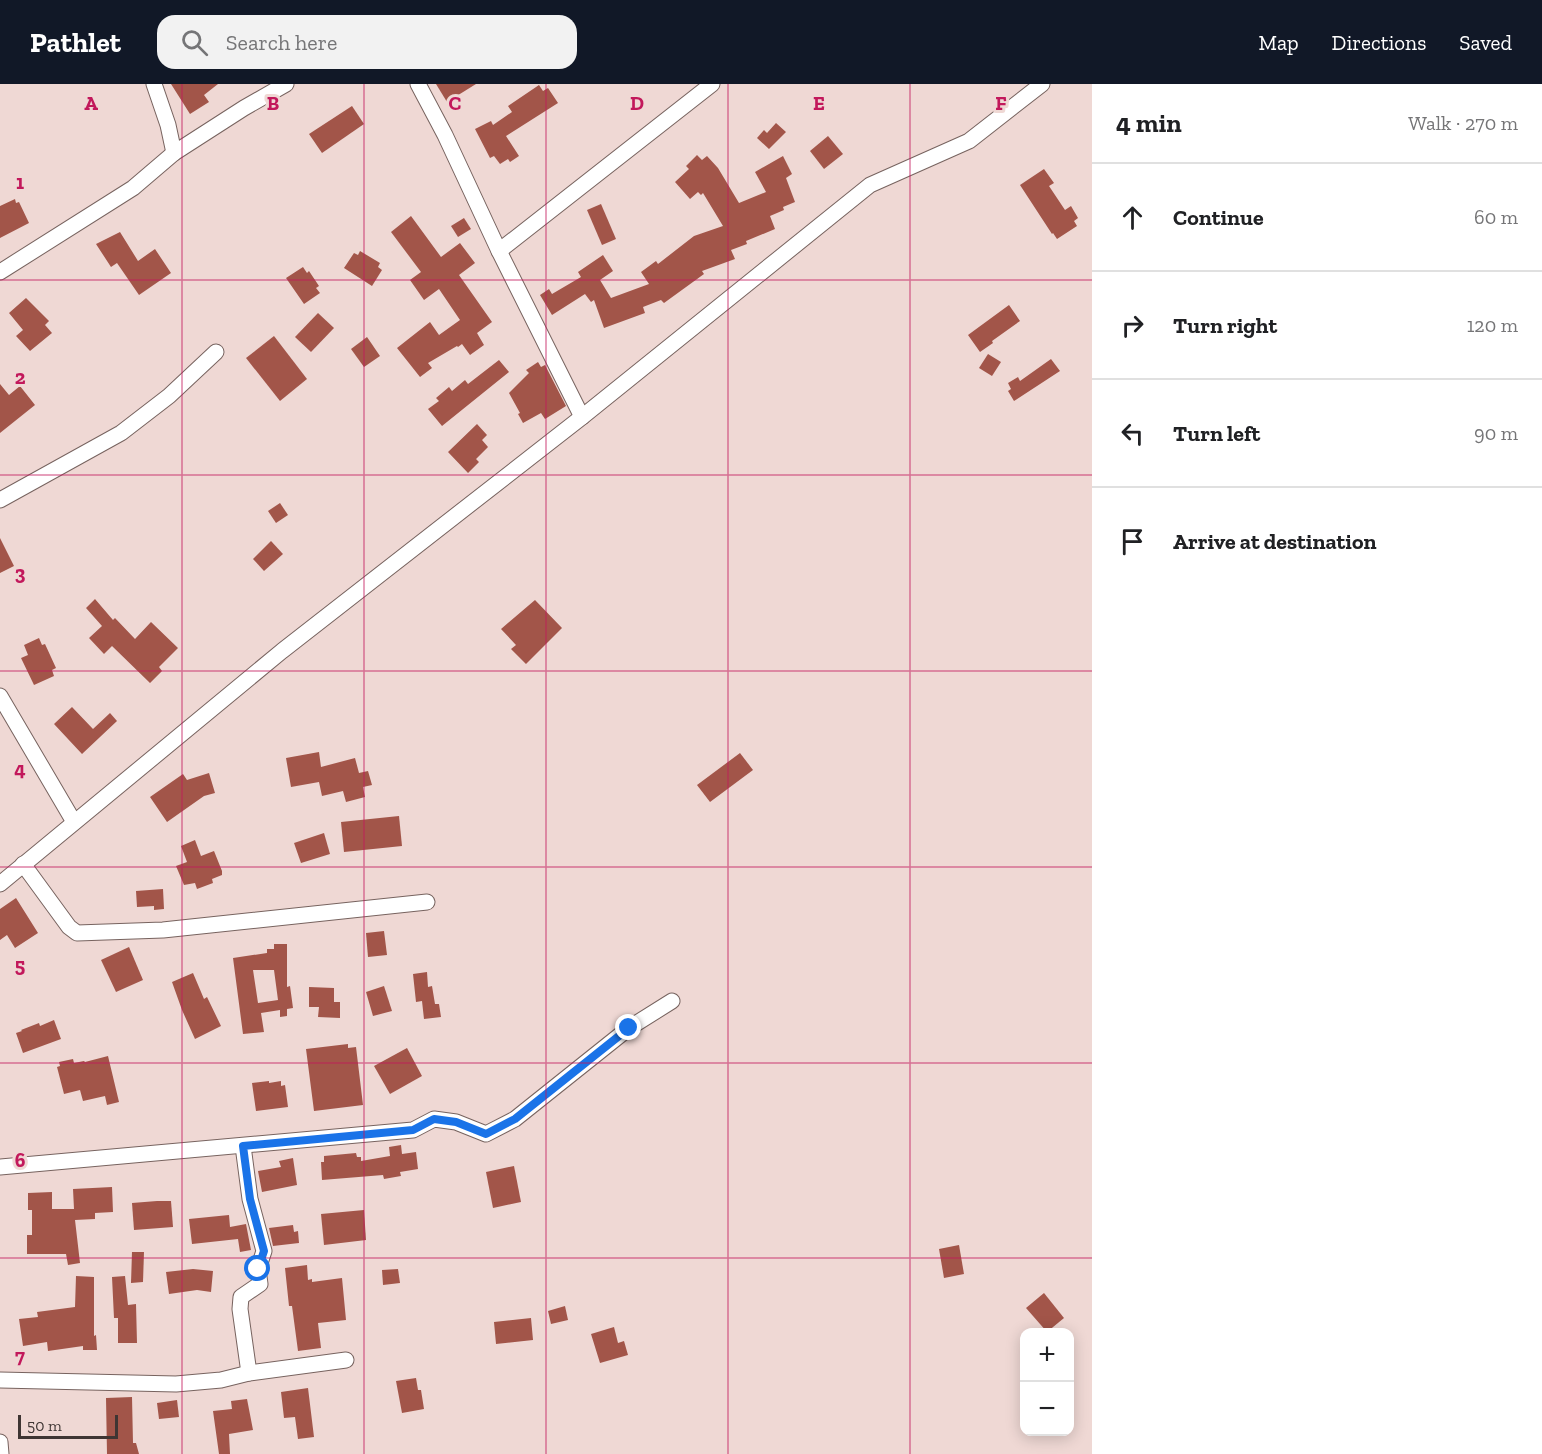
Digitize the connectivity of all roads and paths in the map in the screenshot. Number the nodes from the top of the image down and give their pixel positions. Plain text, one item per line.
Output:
1 (154, 84) edge
2 (286, 84) edge
3 (418, 84) edge
4 (712, 84) edge
5 (1042, 84) edge
6 (174, 153) junction
7 (499, 250) junction
8 (0, 272) edge
9 (216, 352) dead end
10 (582, 417) junction
11 (0, 500) edge
12 (0, 696) edge
13 (74, 822) junction
14 (24, 864) junction
15 (0, 884) edge
16 (427, 902) dead end
17 (672, 1000) dead end
18 (243, 1146) junction
19 (0, 1167) edge
20 (346, 1360) dead end
21 (249, 1373) junction
22 (0, 1380) edge
23 (0, 1442) edge
24 (1, 1454) edge

1 - 6 street
2 - 6 street
3 - 7 street
4 - 7 street
5 - 10 street
6 - 8 street
7 - 10 street
9 - 11 street
10 - 13 street
12 - 13 street
13 - 14 street
14 - 15 street
14 - 16 street
17 - 18 street
18 - 19 street
18 - 21 street
20 - 21 street
21 - 22 street
23 - 24 street

